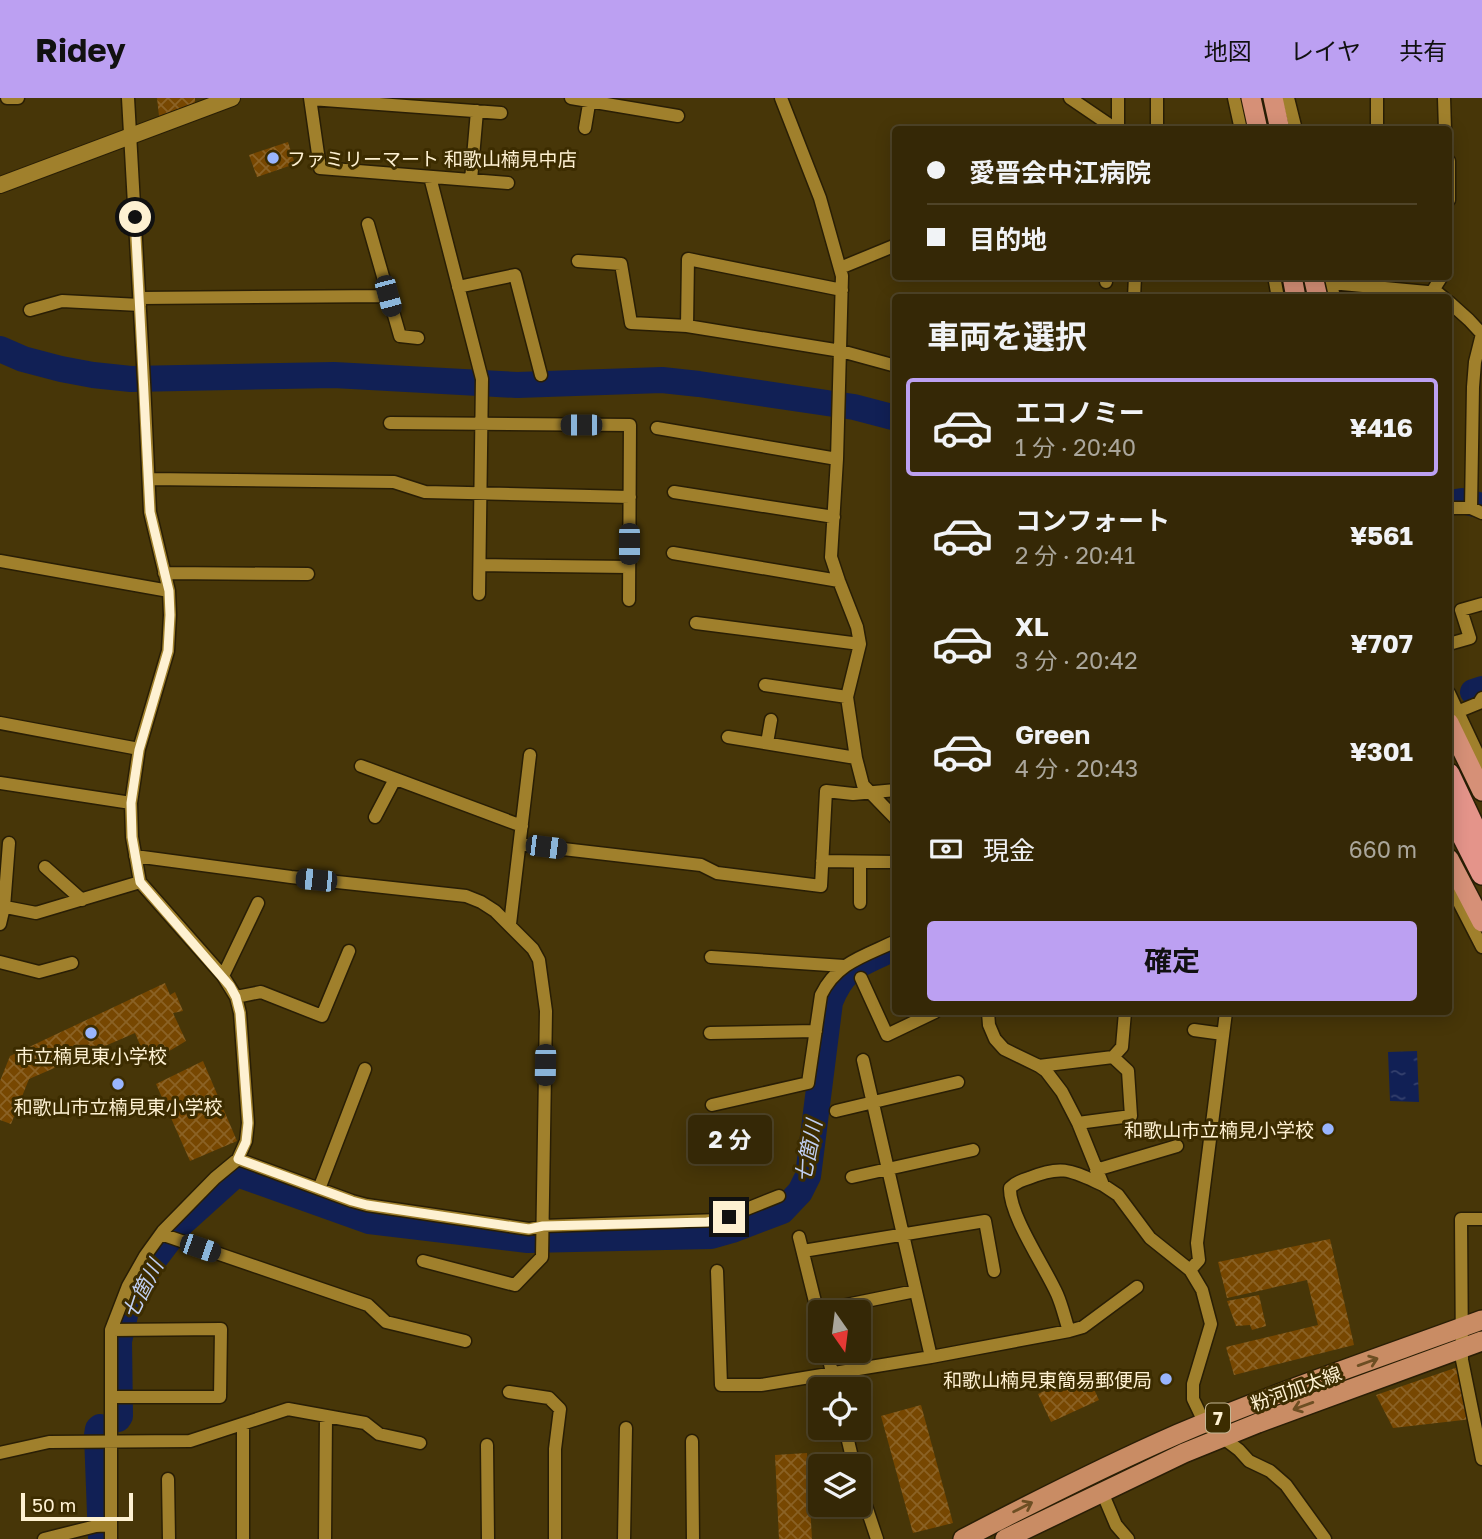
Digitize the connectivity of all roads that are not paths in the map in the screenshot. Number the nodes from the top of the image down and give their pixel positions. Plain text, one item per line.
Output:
1 (7, 98) edge
2 (18, 98) edge
3 (128, 98) edge
4 (232, 98) edge
5 (571, 98) edge
6 (781, 98) edge
7 (1070, 98) edge
8 (1118, 98) edge
9 (1157, 98) edge
10 (1234, 98) edge
11 (1251, 98) edge
12 (1273, 98) edge
13 (1288, 98) edge
14 (1377, 98) edge
15 (1444, 98) edge
16 (310, 99) edge
17 (590, 100) edge
18 (206, 103) edge
19 (477, 111) junction
20 (501, 113) dead end
21 (678, 117) dead end
22 (1112, 126) edge
23 (1118, 126) edge
24 (1157, 126) edge
25 (1240, 126) edge
26 (1257, 126) edge
27 (1279, 126) edge
28 (1295, 126) edge
29 (1377, 126) edge
30 (1445, 126) edge
31 (585, 128) dead end
32 (130, 136) junction
33 (430, 177) junction
34 (471, 180) junction
35 (508, 183) dead end
36 (0, 185) edge
37 (368, 224) dead end
38 (892, 247) edge
39 (578, 261) dead end
40 (840, 268) junction
41 (1323, 283) edge
42 (458, 287) junction
43 (842, 290) junction
44 (1428, 294) edge
45 (388, 296) junction
46 (140, 302) junction
47 (1452, 305) edge
48 (30, 310) dead end
49 (687, 326) junction
50 (1482, 334) edge
51 (418, 338) dead end
52 (841, 351) junction
53 (892, 365) edge
54 (541, 375) dead end
55 (390, 423) dead end
56 (482, 424) junction
57 (657, 428) dead end
58 (837, 459) junction
59 (1478, 463) edge
60 (149, 479) junction
61 (674, 492) dead end
62 (481, 493) junction
63 (630, 497) junction
64 (1474, 506) edge
65 (1452, 508) edge
66 (834, 517) junction
67 (673, 553) dead end
68 (0, 561) edge
69 (480, 565) junction
70 (629, 567) junction
71 (164, 573) junction
72 (308, 574) dead end
73 (838, 581) junction
74 (169, 591) junction
75 (479, 594) dead end
76 (629, 600) dead end
77 (1482, 604) edge
78 (696, 623) dead end
79 (1452, 643) edge
80 (860, 644) junction
81 (765, 685) dead end
82 (847, 697) junction
83 (1482, 698) edge
84 (1453, 718) edge
85 (771, 720) dead end
86 (0, 723) edge
87 (728, 737) dead end
88 (767, 743) junction
89 (139, 750) junction
90 (530, 754) dead end
91 (856, 758) junction
92 (1482, 763) edge
93 (361, 766) dead end
94 (395, 779) junction
95 (1452, 780) edge
96 (0, 783) edge
97 (892, 790) edge
98 (1482, 791) edge
99 (871, 793) junction
100 (131, 803) junction
101 (1452, 815) edge
102 (892, 816) edge
103 (375, 817) dead end
104 (522, 826) junction
105 (9, 843) dead end
106 (520, 844) junction
107 (1482, 844) edge
108 (135, 856) junction
109 (822, 861) junction
110 (860, 862) junction
111 (892, 862) edge
112 (1452, 865) edge
113 (45, 867) dead end
114 (1482, 874) edge
115 (140, 882) junction
116 (1452, 889) edge
117 (82, 900) junction
118 (257, 903) dead end
119 (860, 903) dead end
120 (2, 906) edge
121 (1482, 922) edge
122 (0, 924) edge
123 (510, 924) junction
124 (892, 943) edge
125 (1482, 947) edge
126 (349, 951) dead end
127 (711, 957) dead end
128 (0, 962) edge
129 (72, 963) dead end
130 (844, 966) junction
131 (223, 976) junction
132 (861, 978) dead end
133 (236, 997) junction
134 (929, 1015) edge
135 (988, 1015) edge
136 (1125, 1015) edge
137 (1226, 1015) edge
138 (1194, 1030) dead end
139 (816, 1031) junction
140 (710, 1033) dead end
141 (1223, 1034) junction
142 (1112, 1057) junction
143 (863, 1059) dead end
144 (1039, 1066) junction
145 (365, 1069) dead end
146 (958, 1082) dead end
147 (873, 1102) junction
148 (712, 1105) dead end
149 (836, 1111) dead end
150 (1078, 1124) junction
151 (1177, 1146) dead end
152 (973, 1150) dead end
153 (238, 1159) junction
154 (888, 1169) junction
155 (1096, 1170) junction
156 (852, 1177) dead end
157 (1103, 1185) junction
158 (319, 1189) junction
159 (779, 1196) dead end
160 (1482, 1219) edge
161 (902, 1233) junction
162 (543, 1236) junction
163 (168, 1237) junction
164 (799, 1237) dead end
165 (803, 1251) junction
166 (423, 1261) dead end
167 (1190, 1270) junction
168 (717, 1271) dead end
169 (995, 1271) dead end
170 (1137, 1287) dead end
171 (915, 1291) junction
172 (814, 1300) edge
173 (871, 1300) edge
174 (1482, 1320) edge
175 (1463, 1327) junction
176 (114, 1329) junction
177 (1069, 1331) junction
178 (465, 1341) dead end
179 (1482, 1341) edge
180 (1463, 1348) junction
181 (931, 1357) junction
182 (830, 1363) edge
183 (832, 1373) junction
184 (833, 1377) edge
185 (509, 1392) dead end
186 (113, 1397) junction
187 (326, 1416) junction
188 (1205, 1423) junction
189 (243, 1424) junction
190 (626, 1427) dead end
191 (1223, 1437) junction
192 (692, 1440) dead end
193 (102, 1442) junction
194 (420, 1443) dead end
195 (487, 1445) dead end
196 (0, 1453) edge
197 (1482, 1459) edge
198 (168, 1479) dead end
199 (1102, 1492) junction
200 (870, 1517) edge
201 (104, 1525) junction
202 (44, 1539) edge
203 (111, 1539) edge
204 (169, 1539) edge
205 (243, 1539) edge
206 (325, 1539) edge
207 (488, 1539) edge
208 (555, 1539) edge
209 (624, 1539) edge
210 (694, 1539) edge
211 (877, 1539) edge
212 (963, 1539) edge
213 (1006, 1539) edge
214 (1128, 1539) edge
215 (1325, 1539) edge

1 - 2 street
3 - 32 street
4 - 18 street
5 - 17 street
6 - 40 street
7 - 22 street
8 - 23 street
9 - 24 street
10 - 25 street
11 - 26 highway
12 - 27 highway
13 - 28 street
14 - 29 street
15 - 30 street
16 - 19 street
16 - 33 street
17 - 21 street
17 - 31 street
18 - 32 street
19 - 20 street
19 - 34 street
32 - 36 street
32 - 46 street
33 - 34 street
33 - 42 street
34 - 35 street
37 - 45 street
38 - 40 street
39 - 49 street
40 - 43 street
41 - 44 street
42 - 54 street
42 - 56 street
43 - 49 street
43 - 52 street
45 - 46 street
45 - 51 street
46 - 48 street
46 - 60 street
47 - 50 street
49 - 52 street
50 - 59 street
52 - 53 street
52 - 58 street
55 - 56 street
56 - 62 street
56 - 63 street
57 - 58 street
58 - 66 street
59 - 64 street
60 - 62 street
60 - 71 street
61 - 66 street
62 - 63 street
62 - 69 street
63 - 70 street
64 - 65 street
66 - 73 street
67 - 73 street
68 - 74 street
69 - 70 street
69 - 75 street
70 - 76 street
71 - 72 street
71 - 74 street
73 - 80 street
74 - 89 street
77 - 79 street
78 - 80 street
80 - 82 street
81 - 82 street
82 - 91 street
83 - 84 street
84 - 92 street
84 - 98 highway
85 - 88 street
86 - 89 street
87 - 88 street
88 - 91 street
89 - 100 street
90 - 104 street
91 - 99 street
93 - 94 street
94 - 103 street
94 - 104 street
95 - 107 highway
96 - 100 street
97 - 99 street
99 - 102 street
99 - 109 street
100 - 108 street
101 - 114 highway
104 - 106 street
105 - 120 street
106 - 109 street
106 - 123 street
108 - 115 street
108 - 123 street
109 - 110 street
110 - 111 street
110 - 119 street
112 - 121 highway
113 - 117 street
115 - 117 street
115 - 131 street
116 - 125 street
117 - 120 street
118 - 131 street
120 - 122 street
123 - 162 street
124 - 130 street
126 - 133 street
127 - 130 street
128 - 129 street
130 - 139 street
131 - 133 street
132 - 134 street
133 - 153 street
135 - 144 street
136 - 142 street
137 - 141 street
138 - 141 street
139 - 140 street
139 - 148 street
141 - 167 street
142 - 144 street
142 - 150 street
143 - 147 street
144 - 150 street
145 - 158 street
146 - 147 street
147 - 149 street
147 - 154 street
150 - 155 street
151 - 155 street
152 - 154 street
153 - 158 street
153 - 163 street
154 - 156 street
154 - 161 street
155 - 157 street
157 - 167 street
157 - 177 street
158 - 162 street
159 - 162 street
160 - 175 street
161 - 165 street
161 - 169 street
161 - 171 street
162 - 166 street
163 - 176 street
163 - 178 street
164 - 165 street
165 - 172 street
167 - 188 street
168 - 183 street
170 - 177 street
171 - 173 street
171 - 181 street
174 - 175 main road, 粉河加太線 / 7
175 - 180 street
188 -> 175 main road, 粉河加太線 / 7
176 - 186 street
176 - 186 street
177 - 181 street
179 - 180 main road, 粉河加太線 / 7
180 -> 191 main road, 粉河加太線 / 7
180 - 197 street
181 - 183 street
182 - 183 street
183 - 184 street
185 - 208 street
186 - 193 street
187 - 189 street
187 - 194 street
187 - 206 street
188 - 191 street
212 -> 188 main road, 粉河加太線 / 7
189 - 193 street
189 - 205 street
190 - 209 street
191 - 199 main road, 粉河加太線 / 7
191 - 215 street
192 - 210 street
193 - 196 street
193 - 201 street
195 - 207 street
198 - 204 street
199 - 213 main road, 粉河加太線 / 7
199 - 214 street
200 - 211 street
201 - 202 street
201 - 203 street

